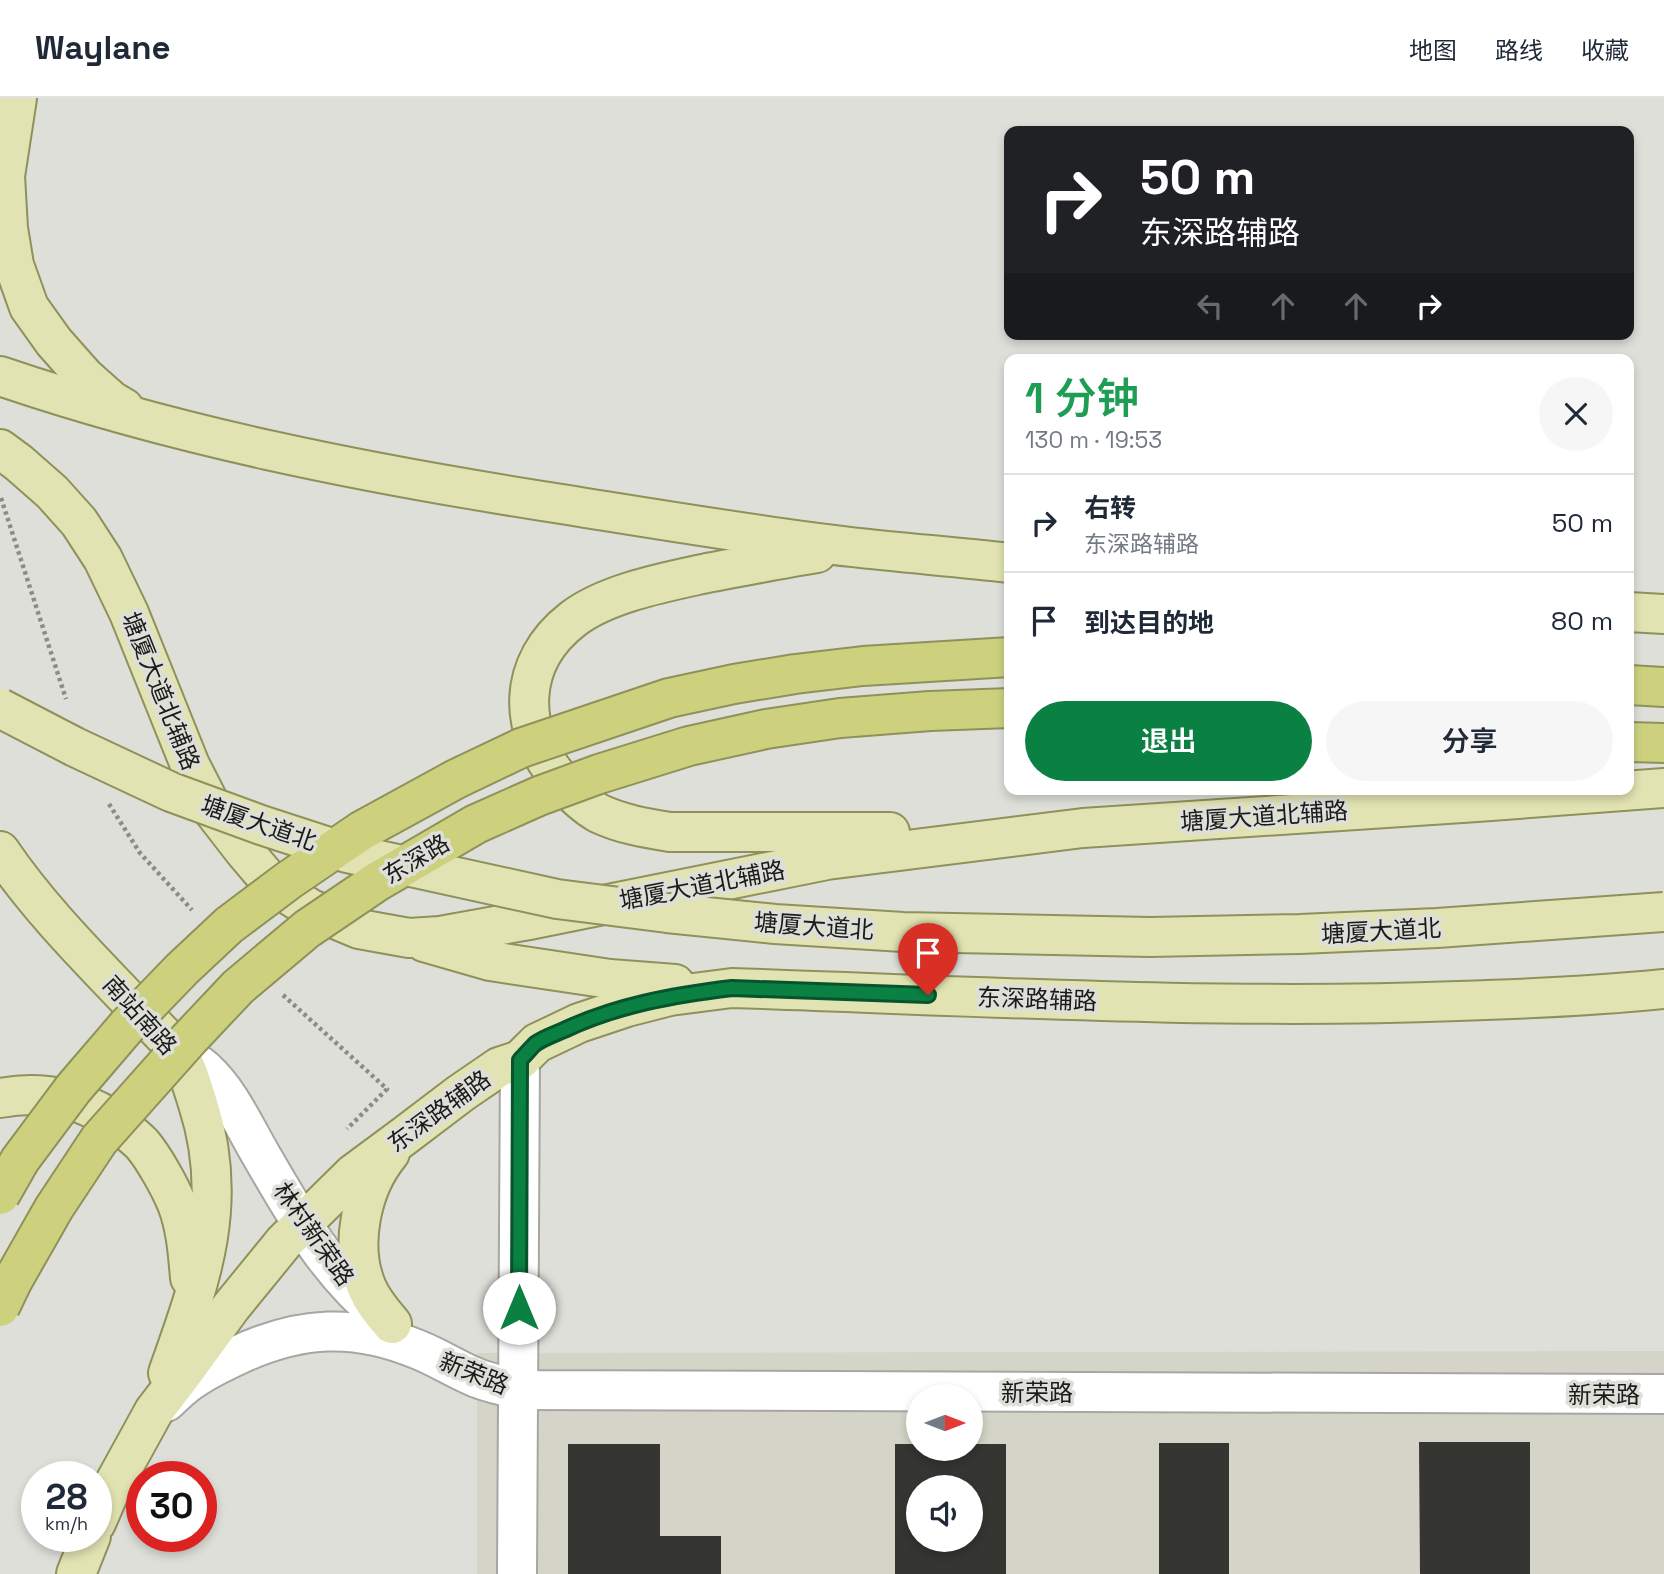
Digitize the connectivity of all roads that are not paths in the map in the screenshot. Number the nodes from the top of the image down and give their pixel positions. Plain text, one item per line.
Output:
1 (17, 98) edge
2 (3, 185) edge
3 (0, 376) edge
4 (140, 419) junction
5 (0, 449) edge
6 (850, 546) junction
7 (1004, 562) edge
8 (1634, 612) edge
9 (1664, 614) edge
10 (1004, 657) edge
11 (1634, 685) edge
12 (1664, 687) edge
13 (0, 708) edge
14 (1004, 708) edge
15 (1634, 742) edge
16 (1664, 743) edge
17 (1664, 788) edge
18 (1634, 790) edge
19 (1577, 795) edge
20 (988, 839) junction
21 (0, 851) edge
22 (1664, 912) edge
23 (409, 937) junction
24 (732, 988) junction
25 (1664, 989) edge
26 (174, 1048) junction
27 (520, 1060) junction
28 (0, 1098) edge
29 (403, 1138) junction
30 (0, 1195) edge
31 (303, 1223) junction
32 (0, 1307) edge
33 (189, 1315) junction
34 (392, 1324) junction
35 (419, 1350) junction
36 (518, 1390) junction
37 (1664, 1394) edge
38 (155, 1411) junction
39 (112, 1487) edge
40 (84, 1552) edge
41 (76, 1574) edge
42 (517, 1574) edge

1 - 2 main road
2 - 4 main road
3 - 4 main road
4 - 6 main road
5 - 23 main road, 塘厦大道北辅路
6 - 7 main road
6 - 20 main road
8 - 9 main road
10 - 30 highway, 东深路, bridge
11 - 12 highway
13 - 22 main road, 塘厦大道北, bridge
14 - 32 highway, 东深路, bridge
15 - 16 highway
17 - 18 main road, 塘厦大道北辅路
19 - 20 main road, 塘厦大道北辅路
20 - 23 main road, 塘厦大道北辅路
21 - 26 main road, 南站南路
23 - 24 main road
24 - 25 main road, 东深路辅路
24 - 27 main road, 东深路辅路
26 - 31 street, 林村新荣路
26 - 33 main road, 南站南路
27 - 29 main road, 东深路辅路
27 - 36 street
28 - 33 main road
29 - 31 main road, 东深路辅路
29 - 34 main road
31 - 34 street, 林村新荣路
31 - 38 main road, 东深路辅路
33 - 38 main road, 南站南路
34 - 35 street, 林村新荣路
35 - 36 street, 新荣路
35 - 38 street
36 - 37 street, 新荣路
36 - 42 street
38 - 39 main road, 东深路辅路
40 - 41 main road

